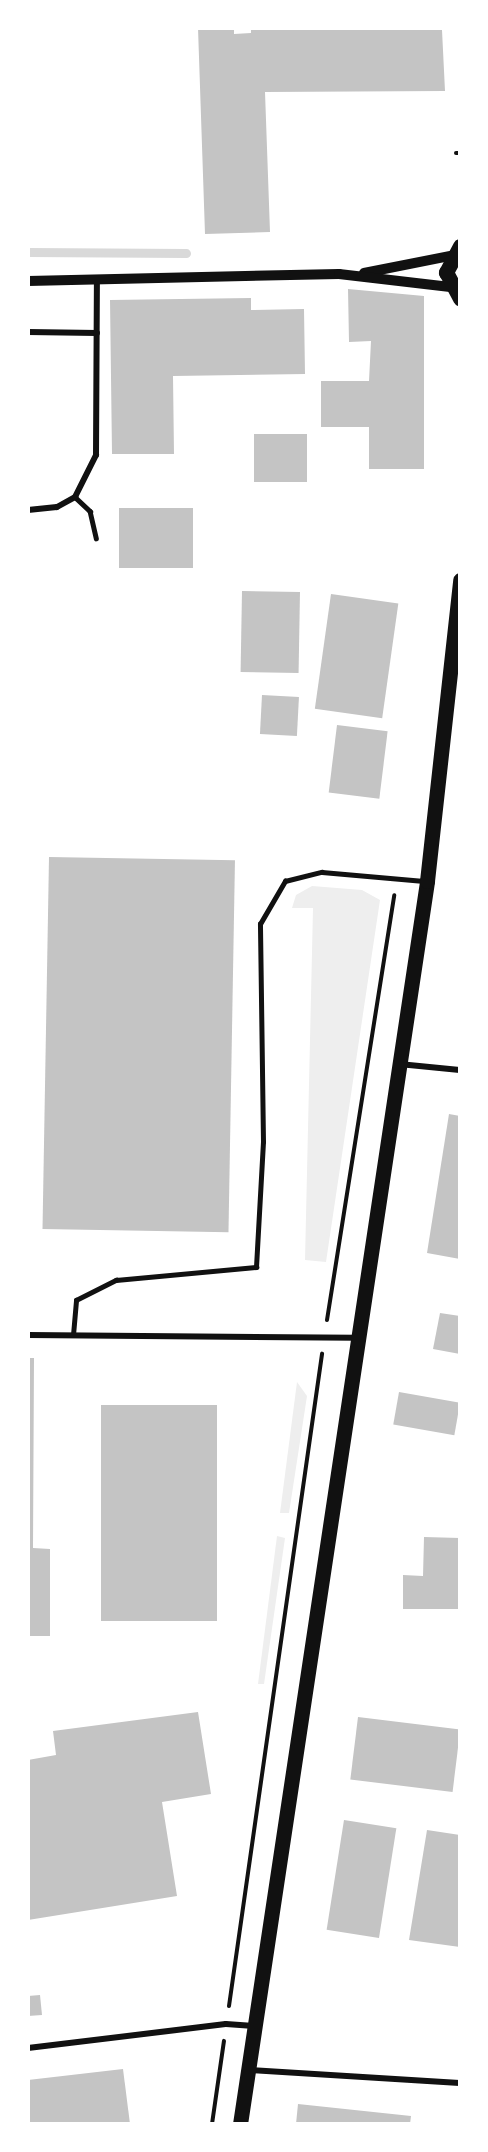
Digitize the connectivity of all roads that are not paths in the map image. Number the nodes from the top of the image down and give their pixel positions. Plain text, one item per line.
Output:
1 (455, 251) edge
2 (349, 276) junction
3 (28, 281) edge
4 (97, 283) junction
5 (455, 293) edge
6 (28, 332) edge
7 (97, 333) junction
8 (75, 497) junction
9 (28, 510) edge
10 (96, 538) dead end
11 (459, 580) edge
12 (427, 881) junction
13 (396, 1064) junction
14 (459, 1070) edge
15 (28, 1335) edge
16 (73, 1335) junction
17 (355, 1338) junction
18 (255, 2026) junction
19 (28, 2048) edge
20 (248, 2070) junction
21 (459, 2083) edge
22 (240, 2124) edge

1 - 2 street
1 - 5 main road
2 - 4 street
2 - 5 street
3 - 4 street
4 - 7 street
6 - 7 street
7 - 8 street
8 - 9 street
8 - 10 lane
11 - 12 main road
12 - 13 main road
12 - 16 lane
13 - 14 street
13 - 17 main road
15 - 16 street
16 - 17 street
17 - 18 main road
18 - 19 street
18 - 20 main road
20 - 21 street
20 - 22 main road

